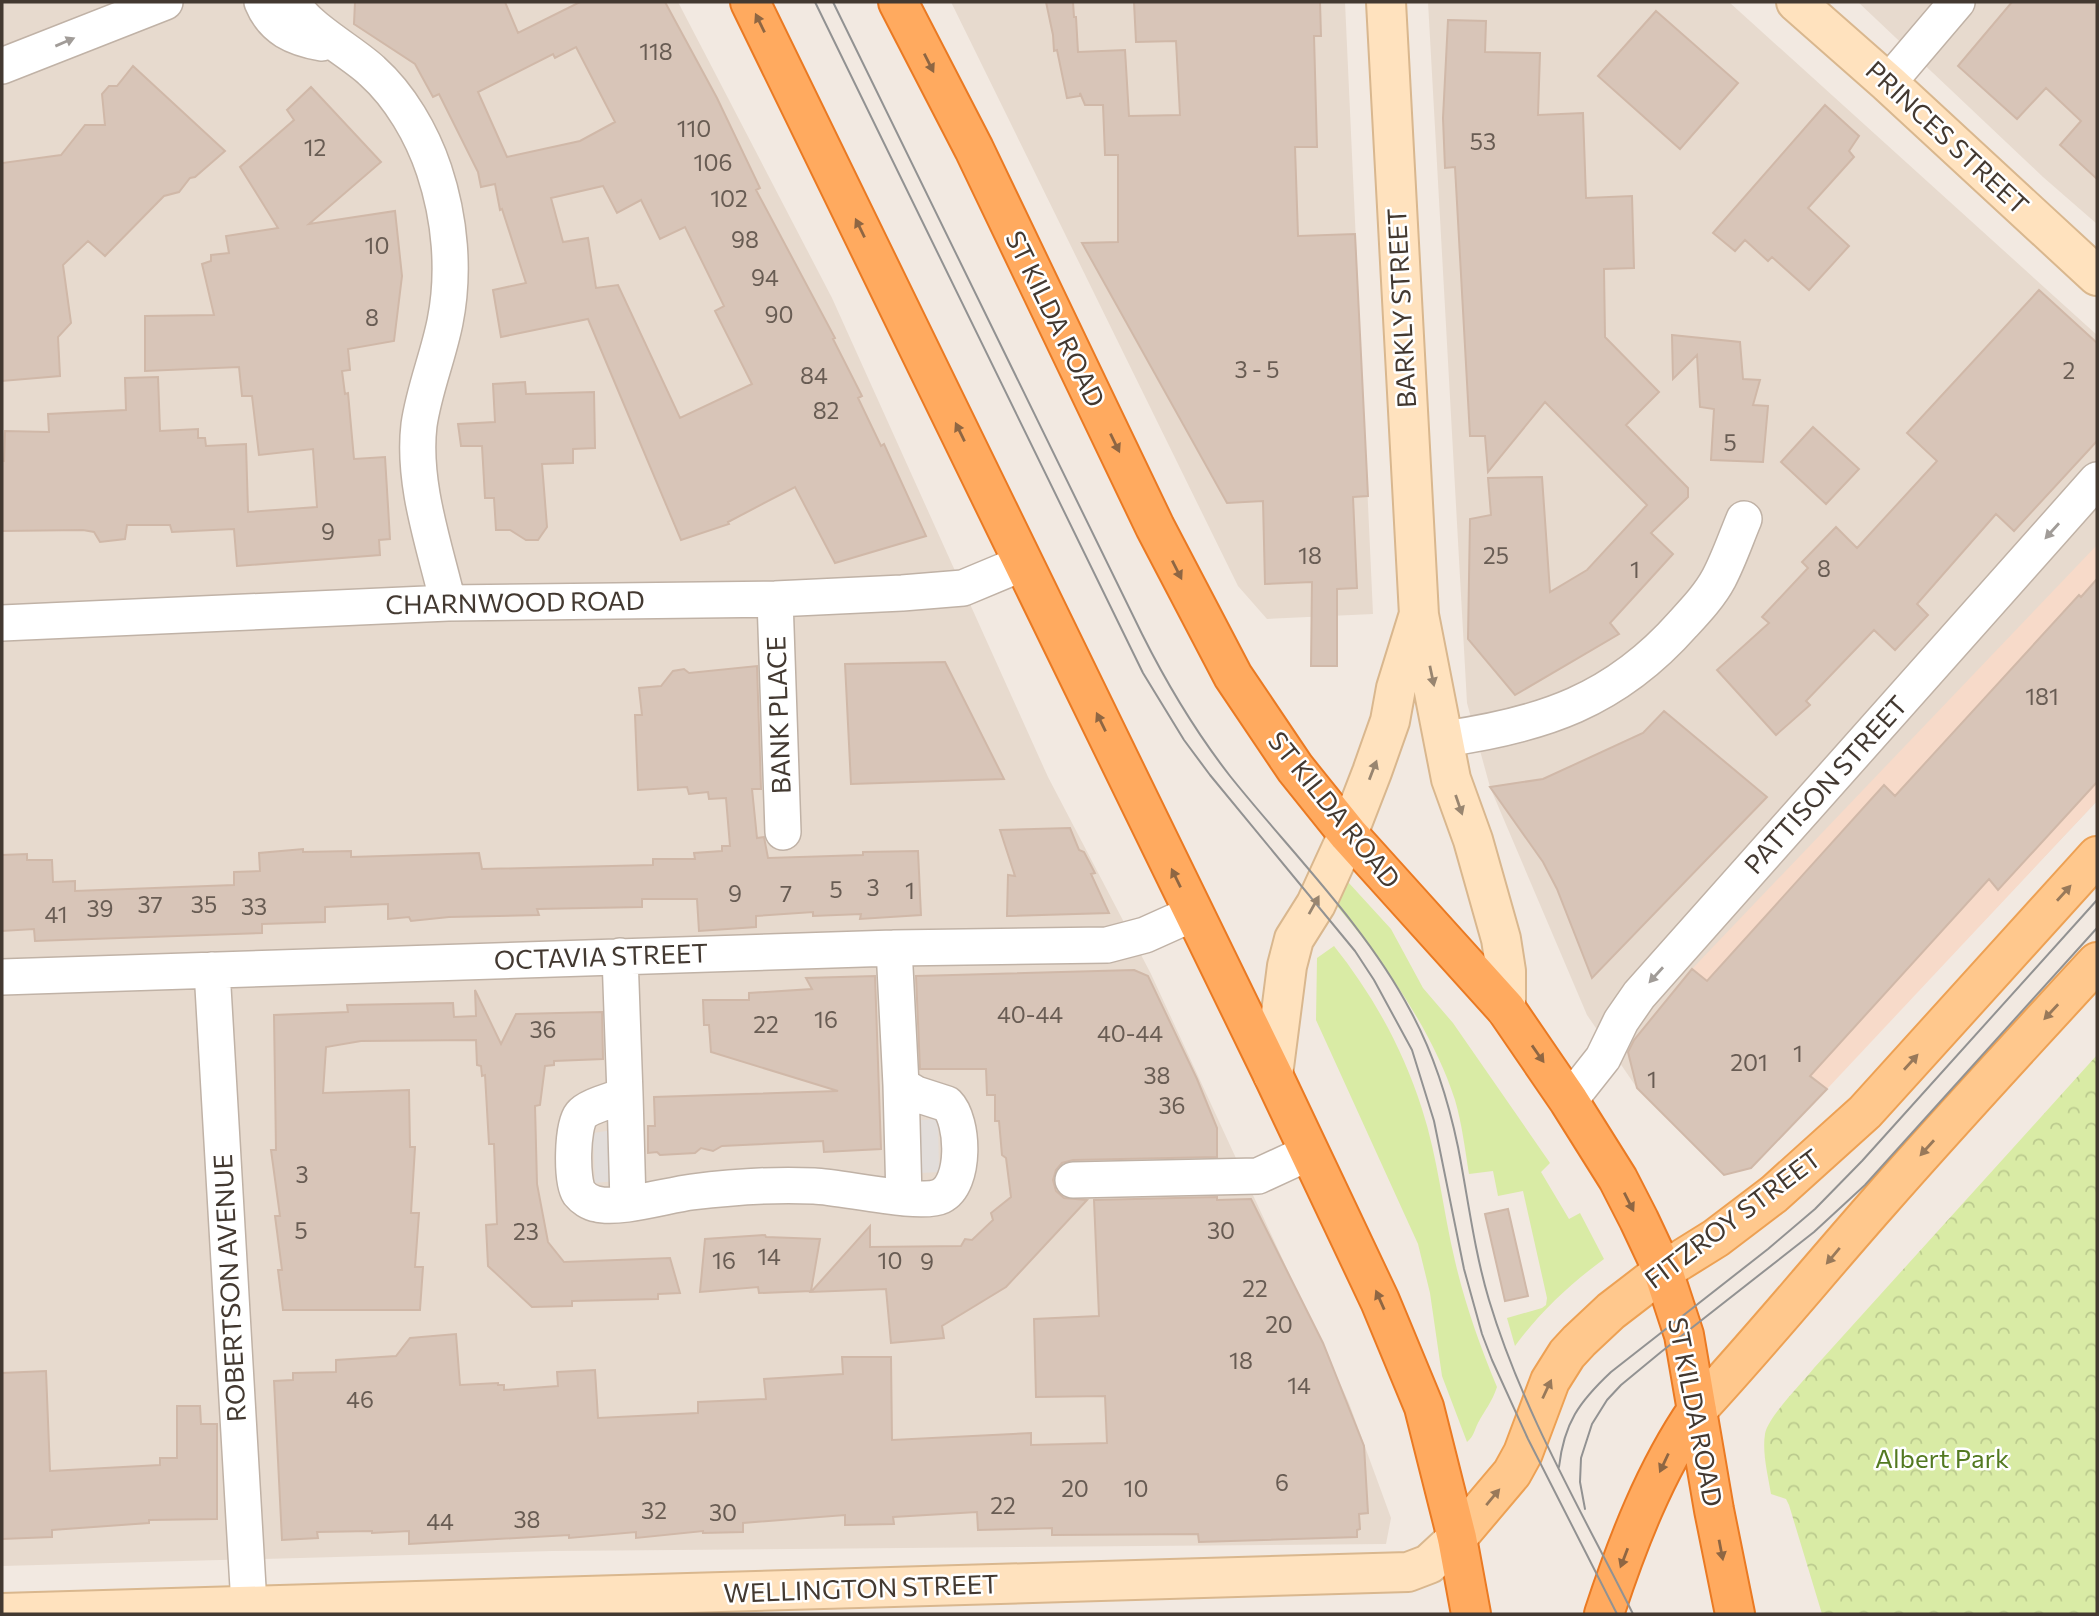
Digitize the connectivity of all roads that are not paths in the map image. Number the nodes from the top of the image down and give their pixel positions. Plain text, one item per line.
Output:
1 (165, 2) edge
2 (262, 2) edge
3 (293, 2) edge
4 (750, 2) edge
5 (898, 2) edge
6 (1386, 2) edge
7 (1796, 2) edge
8 (1957, 2) edge
9 (351, 55) junction
10 (2, 66) edge
11 (1888, 83) junction
12 (2097, 276) edge
13 (2097, 480) edge
14 (1744, 519) dead end
15 (1023, 563) junction
16 (775, 599) junction
17 (448, 603) junction
18 (1419, 615) junction
19 (2, 623) edge
20 (1444, 738) junction
21 (783, 832) dead end
22 (1348, 834) junction
23 (2097, 856) edge
24 (1194, 913) junction
25 (894, 948) junction
26 (620, 956) junction
27 (2097, 962) edge
28 (212, 970) junction
29 (2, 977) edge
30 (1506, 1009) junction
31 (1273, 1075) junction
32 (901, 1085) junction
33 (625, 1095) junction
34 (1569, 1101) junction
35 (1310, 1152) junction
36 (1073, 1180) dead end
37 (904, 1198) junction
38 (628, 1203) junction
39 (1663, 1271) junction
40 (1697, 1410) junction
41 (1457, 1538) junction
42 (249, 1605) junction
43 (2, 1613) edge
44 (1471, 1614) edge
45 (1604, 1614) edge
46 (1735, 1614) edge

10 -> 1 street
2 - 9 street
3 - 9 street
15 -> 4 highway
5 -> 22 highway, ST KILDA ROAD
6 - 18 street, BARKLY STREET
7 - 11 street, PRINCES STREET
8 - 11 street
9 - 17 street
11 - 12 street, PRINCES STREET
13 -> 34 street, PATTISON STREET
14 - 20 street
15 - 16 street, CHARNWOOD ROAD
24 -> 15 highway
16 - 17 street, CHARNWOOD ROAD
16 - 21 street, BANK PLACE
17 - 19 street, CHARNWOOD ROAD
18 -> 20 street, BARKLY STREET
22 -> 18 street, BARKLY STREET
20 -> 30 street, BARKLY STREET
22 - 30 highway, ST KILDA ROAD
31 -> 22 street, BARKLY STREET
39 -> 23 main road, FITZROY STREET
24 - 25 street, OCTAVIA STREET
24 - 31 highway
25 - 26 street, OCTAVIA STREET
25 - 32 street
26 - 28 street, OCTAVIA STREET
26 - 33 street
27 -> 40 main road
28 - 29 street, OCTAVIA STREET
28 - 42 street, ROBERTSON AVENUE
30 -> 34 highway, ST KILDA ROAD
31 - 35 highway
32 - 37 street
32 - 37 street
33 - 38 street
33 - 38 street
34 -> 39 highway, ST KILDA ROAD
35 - 36 street
41 -> 35 highway
37 - 38 street
39 - 40 highway, ST KILDA ROAD
41 -> 39 main road, FITZROY STREET
40 -> 45 highway
40 -> 46 highway, ST KILDA ROAD
41 - 42 street, WELLINGTON STREET
41 - 44 highway
42 - 43 street, WELLINGTON STREET

